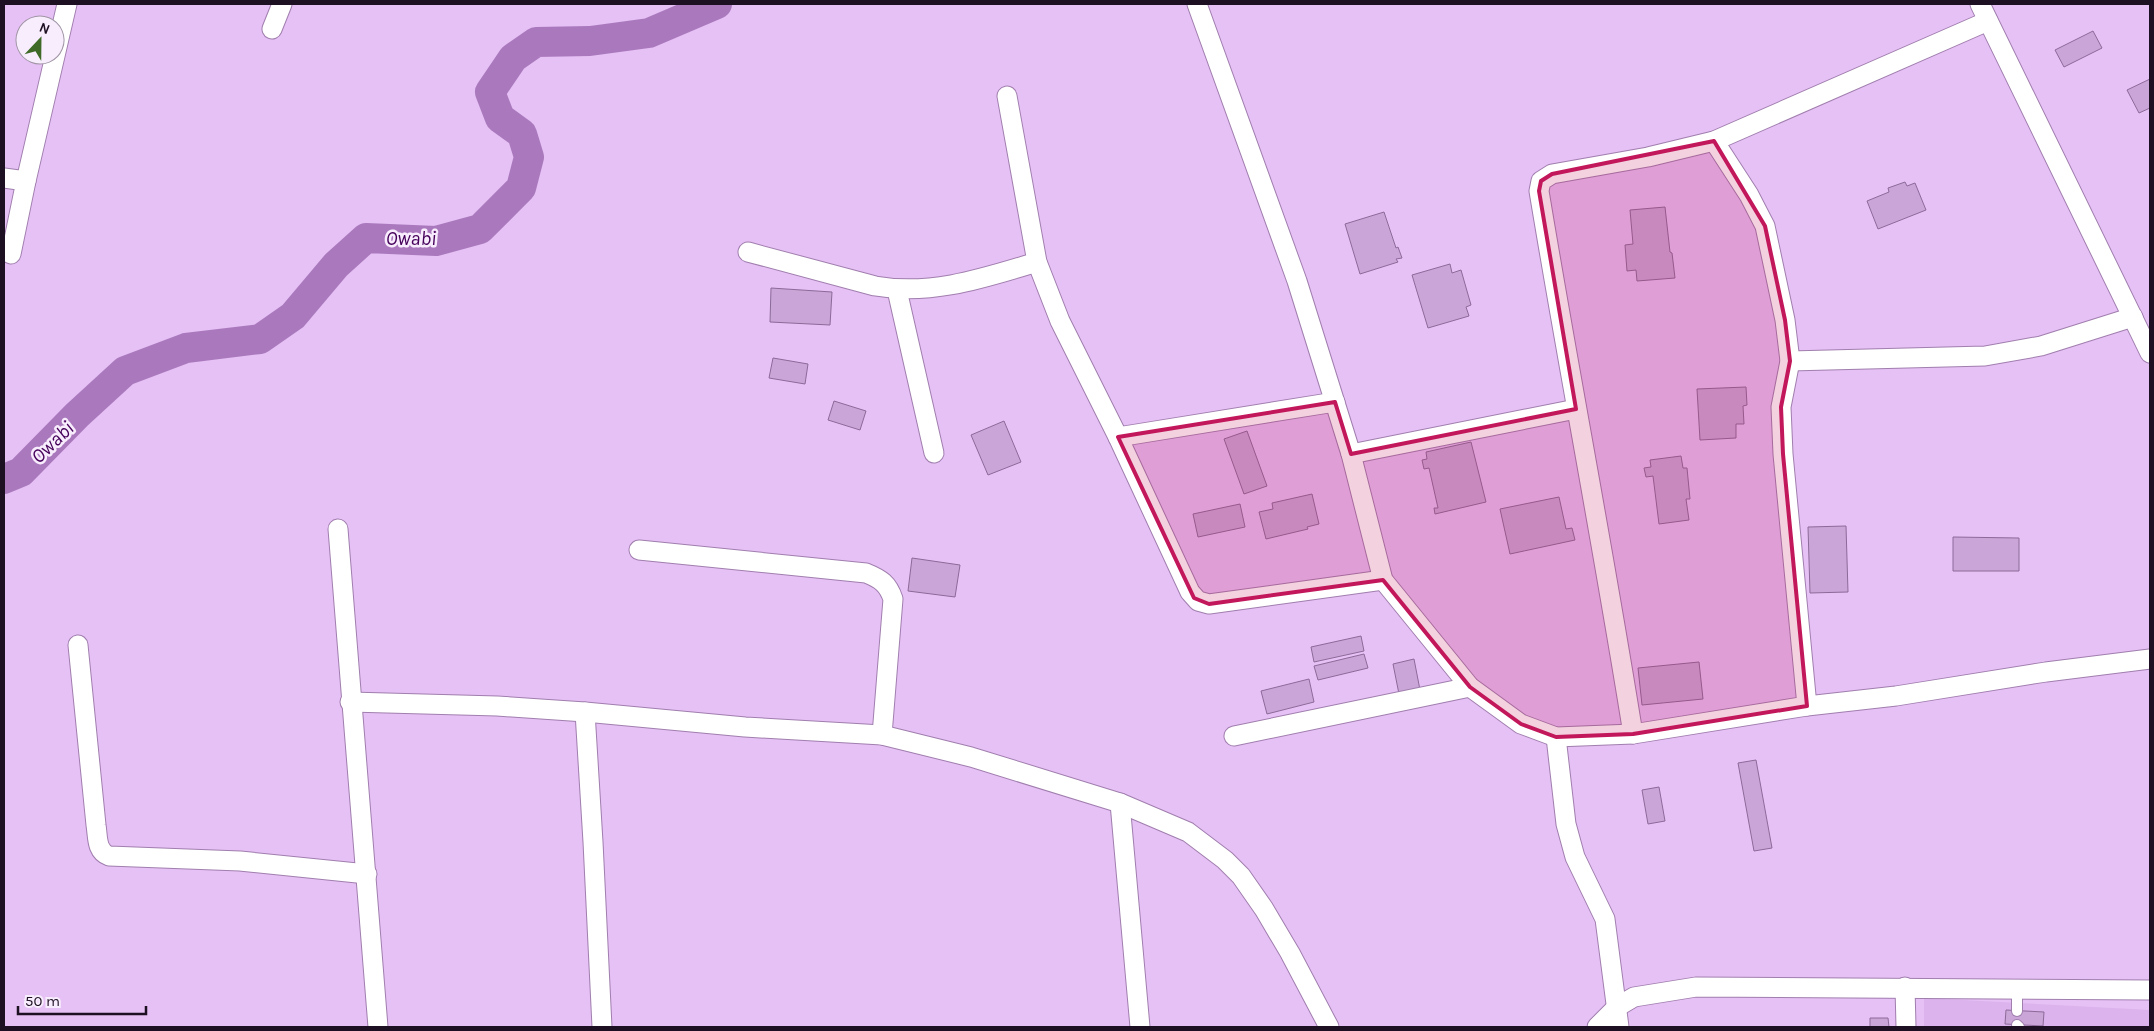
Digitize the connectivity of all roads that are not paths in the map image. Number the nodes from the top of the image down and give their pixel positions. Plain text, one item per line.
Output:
1 (67, 4) edge
2 (282, 4) edge
3 (1197, 4) edge
4 (1980, 4) edge
5 (1988, 21) junction
6 (272, 29) dead end
7 (1008, 96) dead end
8 (1714, 141) junction
9 (4, 178) edge
10 (26, 181) junction
11 (748, 252) dead end
12 (11, 254) dead end
13 (1037, 262) junction
14 (897, 290) junction
15 (2133, 317) junction
16 (2150, 353) edge
17 (1790, 361) junction
18 (1335, 402) junction
19 (1576, 409) junction
20 (1118, 437) junction
21 (934, 453) dead end
22 (1351, 454) junction
23 (338, 529) dead end
24 (639, 550) dead end
25 (1383, 580) junction
26 (78, 645) dead end
27 (2150, 659) edge
28 (1470, 686) junction
29 (350, 702) junction
30 (1808, 706) junction
31 (584, 712) junction
32 (1633, 734) junction
33 (882, 735) junction
34 (1234, 736) dead end
35 (1556, 737) junction
36 (1120, 803) junction
37 (367, 874) junction
38 (1905, 987) junction
39 (2017, 989) junction
40 (2150, 990) edge
41 (1617, 1007) junction
42 (2017, 1011) dead end
43 (378, 1027) edge
44 (602, 1027) edge
45 (1140, 1027) edge
46 (1329, 1027) edge
47 (1597, 1027) edge
48 (1620, 1027) edge
49 (1906, 1027) edge

1 - 10 street
2 - 6 street
3 - 18 street
4 - 5 street
5 - 8 street
5 - 15 street
7 - 13 street
8 - 17 street
8 - 19 street
9 - 10 street
10 - 12 street
11 - 14 street
13 - 14 street
13 - 20 street
14 - 21 street
15 - 16 street
15 - 17 street
17 - 30 street
18 - 20 street
18 - 22 street
19 - 22 street
19 - 32 street
20 - 25 street
22 - 25 street
23 - 29 street
24 - 33 street
25 - 28 street
26 - 37 street
27 - 30 street
28 - 34 street
28 - 35 street
29 - 31 street
29 - 37 street
30 - 32 street
31 - 33 street
31 - 44 street
32 - 35 street
33 - 36 street
35 - 41 street
36 - 45 street
36 - 46 street
37 - 43 street
38 - 39 street
38 - 41 street
38 - 49 street
39 - 40 street
39 - 42 lane
41 - 47 street
41 - 48 street

